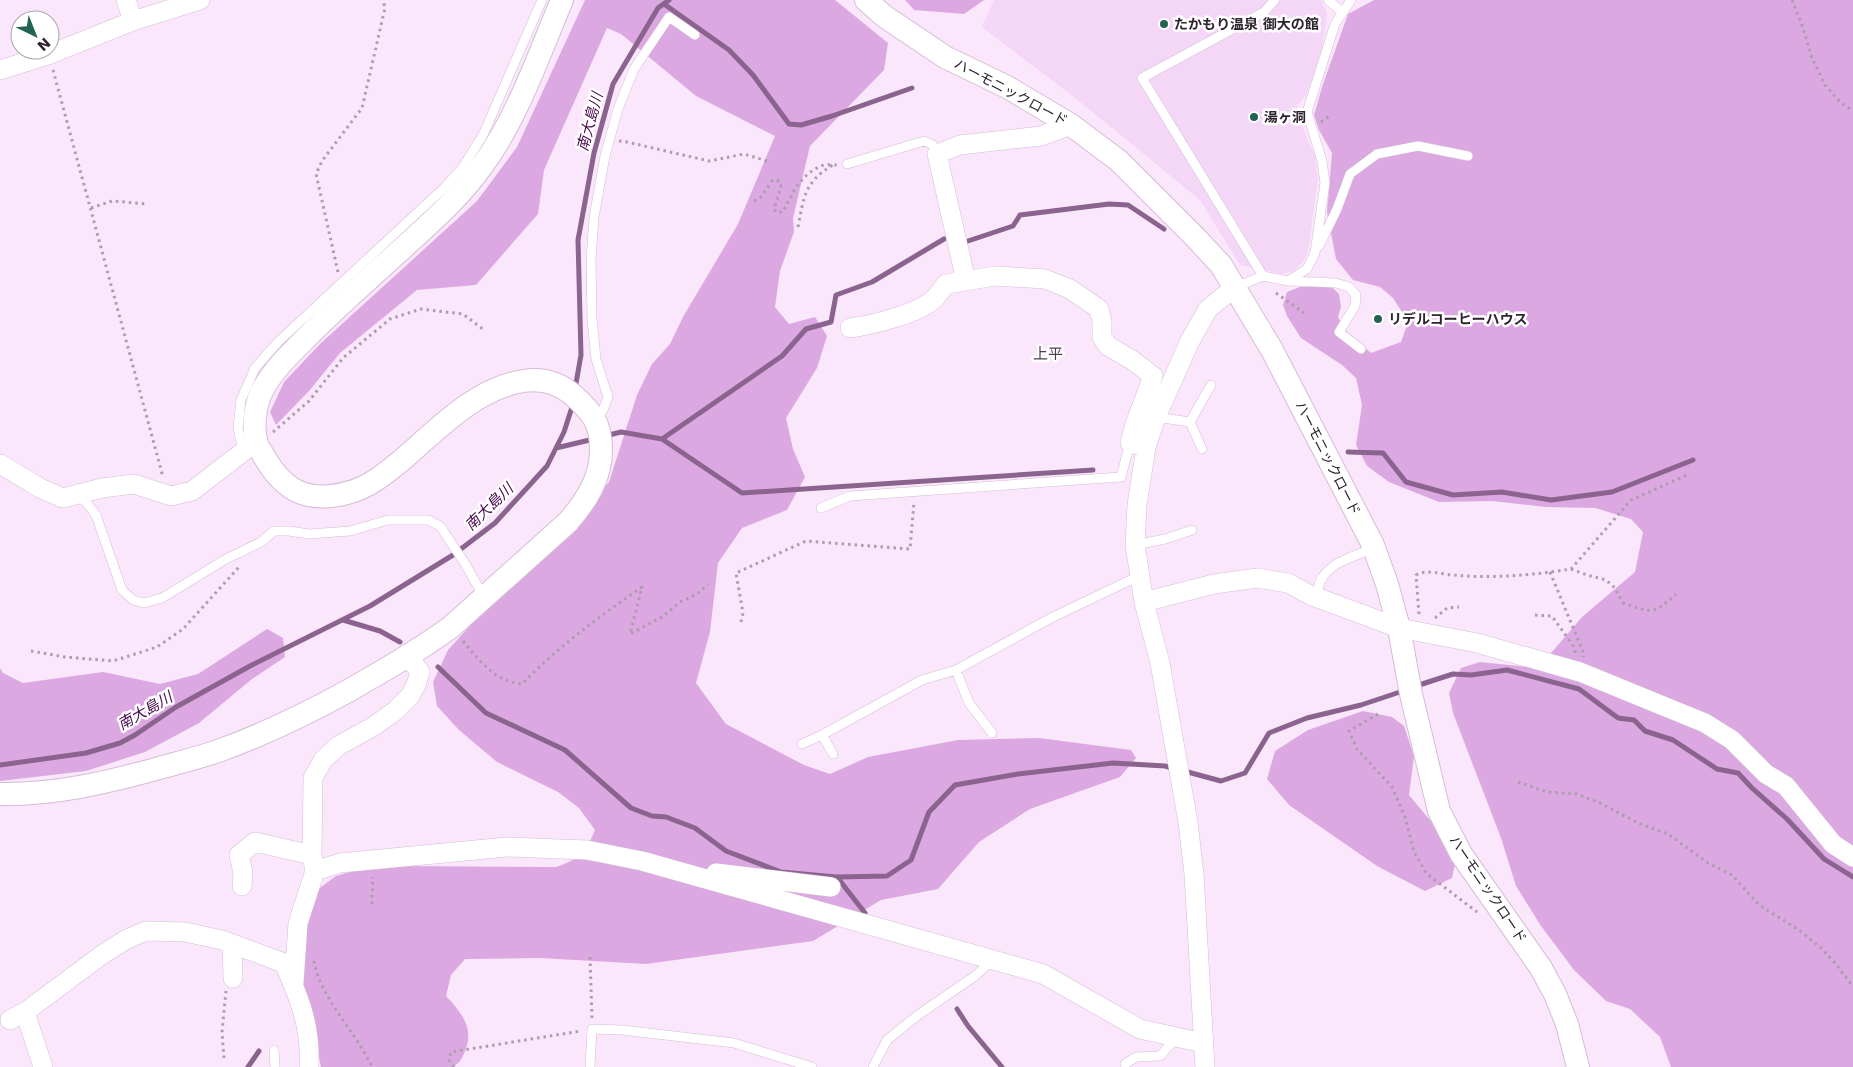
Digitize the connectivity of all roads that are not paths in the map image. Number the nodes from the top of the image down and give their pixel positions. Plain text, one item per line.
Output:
1 (126, 0) edge
2 (200, 0) edge
3 (542, 0) edge
4 (562, 0) edge
5 (866, 0) edge
6 (1275, 0) edge
7 (1328, 0) edge
8 (1351, 0) edge
9 (1342, 12) junction
10 (133, 21) junction
11 (696, 35) dead end
12 (0, 70) edge
13 (1071, 125) junction
14 (937, 154) junction
15 (1468, 156) dead end
16 (847, 164) road end
17 (1315, 253) junction
18 (1262, 276) junction
19 (966, 281) junction
20 (1288, 281) junction
21 (1235, 287) junction
22 (850, 328) dead end
23 (1361, 349) dead end
24 (1211, 386) dead end
25 (1156, 417) junction
26 (1190, 422) junction
27 (595, 423) junction
28 (1138, 445) junction
29 (250, 447) junction
30 (1202, 449) dead end
31 (0, 464) edge
32 (76, 494) junction
33 (821, 508) dead end
34 (1192, 530) dead end
35 (1135, 545) junction
36 (1374, 548) junction
37 (1139, 576) junction
38 (484, 597) junction
39 (1318, 598) junction
40 (1144, 602) junction
41 (1399, 628) junction
42 (408, 656) junction
43 (956, 670) junction
44 (992, 732) dead end
45 (822, 735) junction
46 (802, 744) dead end
47 (832, 754) dead end
48 (0, 794) edge
49 (1853, 857) edge
50 (313, 863) junction
51 (695, 876) junction
52 (242, 886) dead end
53 (831, 887) dead end
54 (228, 937) junction
55 (993, 960) junction
56 (230, 980) road end
57 (294, 986) junction
58 (1177, 1037) junction
59 (1204, 1043) junction
60 (274, 1050) dead end
61 (1125, 1064) dead end
62 (43, 1067) edge
63 (275, 1067) edge
64 (309, 1067) edge
65 (590, 1067) edge
66 (812, 1067) edge
67 (873, 1067) edge
68 (1205, 1067) edge
69 (1578, 1067) edge

1 - 10 street
2 - 10 street
3 - 29 lane
4 - 29 street
5 - 13 street, ハーモニックロード
6 - 18 lane
7 - 9 lane
8 - 9 lane
9 - 17 lane
10 - 12 street
11 - 27 lane
13 - 14 street
13 - 21 street, ハーモニックロード
14 - 16 lane
14 - 19 street
15 - 17 lane
17 - 20 lane
18 - 20 lane
18 - 21 lane
19 - 22 street
19 - 28 street
20 - 23 lane
21 - 25 street
21 - 36 street, ハーモニックロード
24 - 26 lane
25 - 26 lane
25 - 28 street
26 - 30 lane
27 - 29 street
27 - 38 street
28 - 33 lane
28 - 35 street
29 - 32 street
31 - 32 street
32 - 38 lane
34 - 35 lane
35 - 37 street
36 - 39 lane
36 - 41 street, ハーモニックロード
37 - 40 street
37 - 43 lane
38 - 42 street
39 - 40 street
39 - 41 street
40 - 59 street
41 - 49 street
41 - 69 street, ハーモニックロード
42 - 48 street
42 - 50 street
43 - 44 lane
43 - 45 lane
45 - 46 lane
45 - 47 lane
50 - 51 street
50 - 52 street
50 - 57 street
51 - 53 street
51 - 55 street
54 - 56 street
54 - 57 street
54 - 62 street
55 - 58 street
55 - 67 lane
57 - 64 street
58 - 59 street
58 - 61 lane
59 - 68 street
60 - 63 lane
65 - 66 lane

